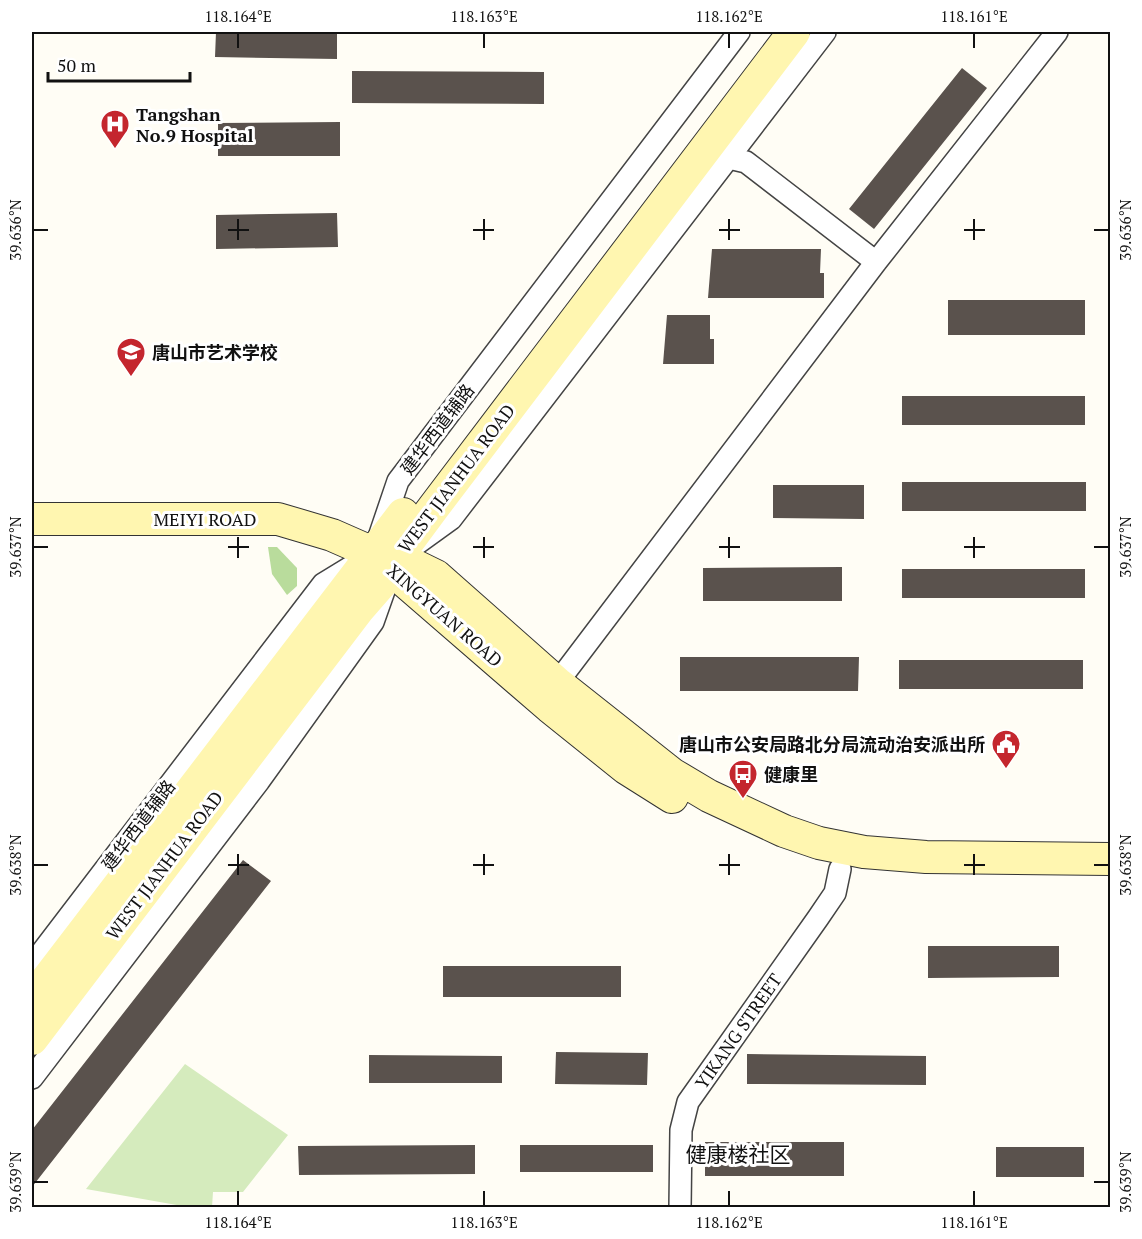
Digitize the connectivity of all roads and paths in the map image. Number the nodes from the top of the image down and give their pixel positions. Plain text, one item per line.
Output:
1 (739, 32) edge
2 (770, 32) edge
3 (794, 32) edge
4 (825, 32) edge
5 (1058, 32) edge
6 (729, 158) junction
7 (696, 162) junction
8 (876, 262) junction
9 (32, 519) edge
10 (388, 560) junction
11 (557, 683) junction
12 (1110, 859) edge
13 (840, 869) junction
14 (1110, 879) edge
15 (32, 965) edge
16 (32, 999) edge
17 (32, 1038) edge
18 (32, 1078) edge
19 (680, 1208) edge

1 - 10 street, 建华西道辅路
2 - 10 main road, WEST JIANHUA ROAD
3 - 7 main road, WEST JIANHUA ROAD
4 - 6 street, 建华西道辅路
5 - 8 street
6 - 7 street
6 - 8 street
6 - 10 street, 建华西道辅路
7 - 10 main road, WEST JIANHUA ROAD
8 - 11 street
9 - 10 main road, MEIYI ROAD
10 - 11 main road, XINGYUAN ROAD
10 - 13 main road, XINGYUAN ROAD
10 - 15 street, 建华西道辅路
10 - 16 main road, WEST JIANHUA ROAD
10 - 17 main road, WEST JIANHUA ROAD
10 - 18 street, 建华西道辅路
11 - 12 main road, XINGYUAN ROAD
13 - 14 main road, XINGYUAN ROAD
13 - 19 street, YIKANG STREET

